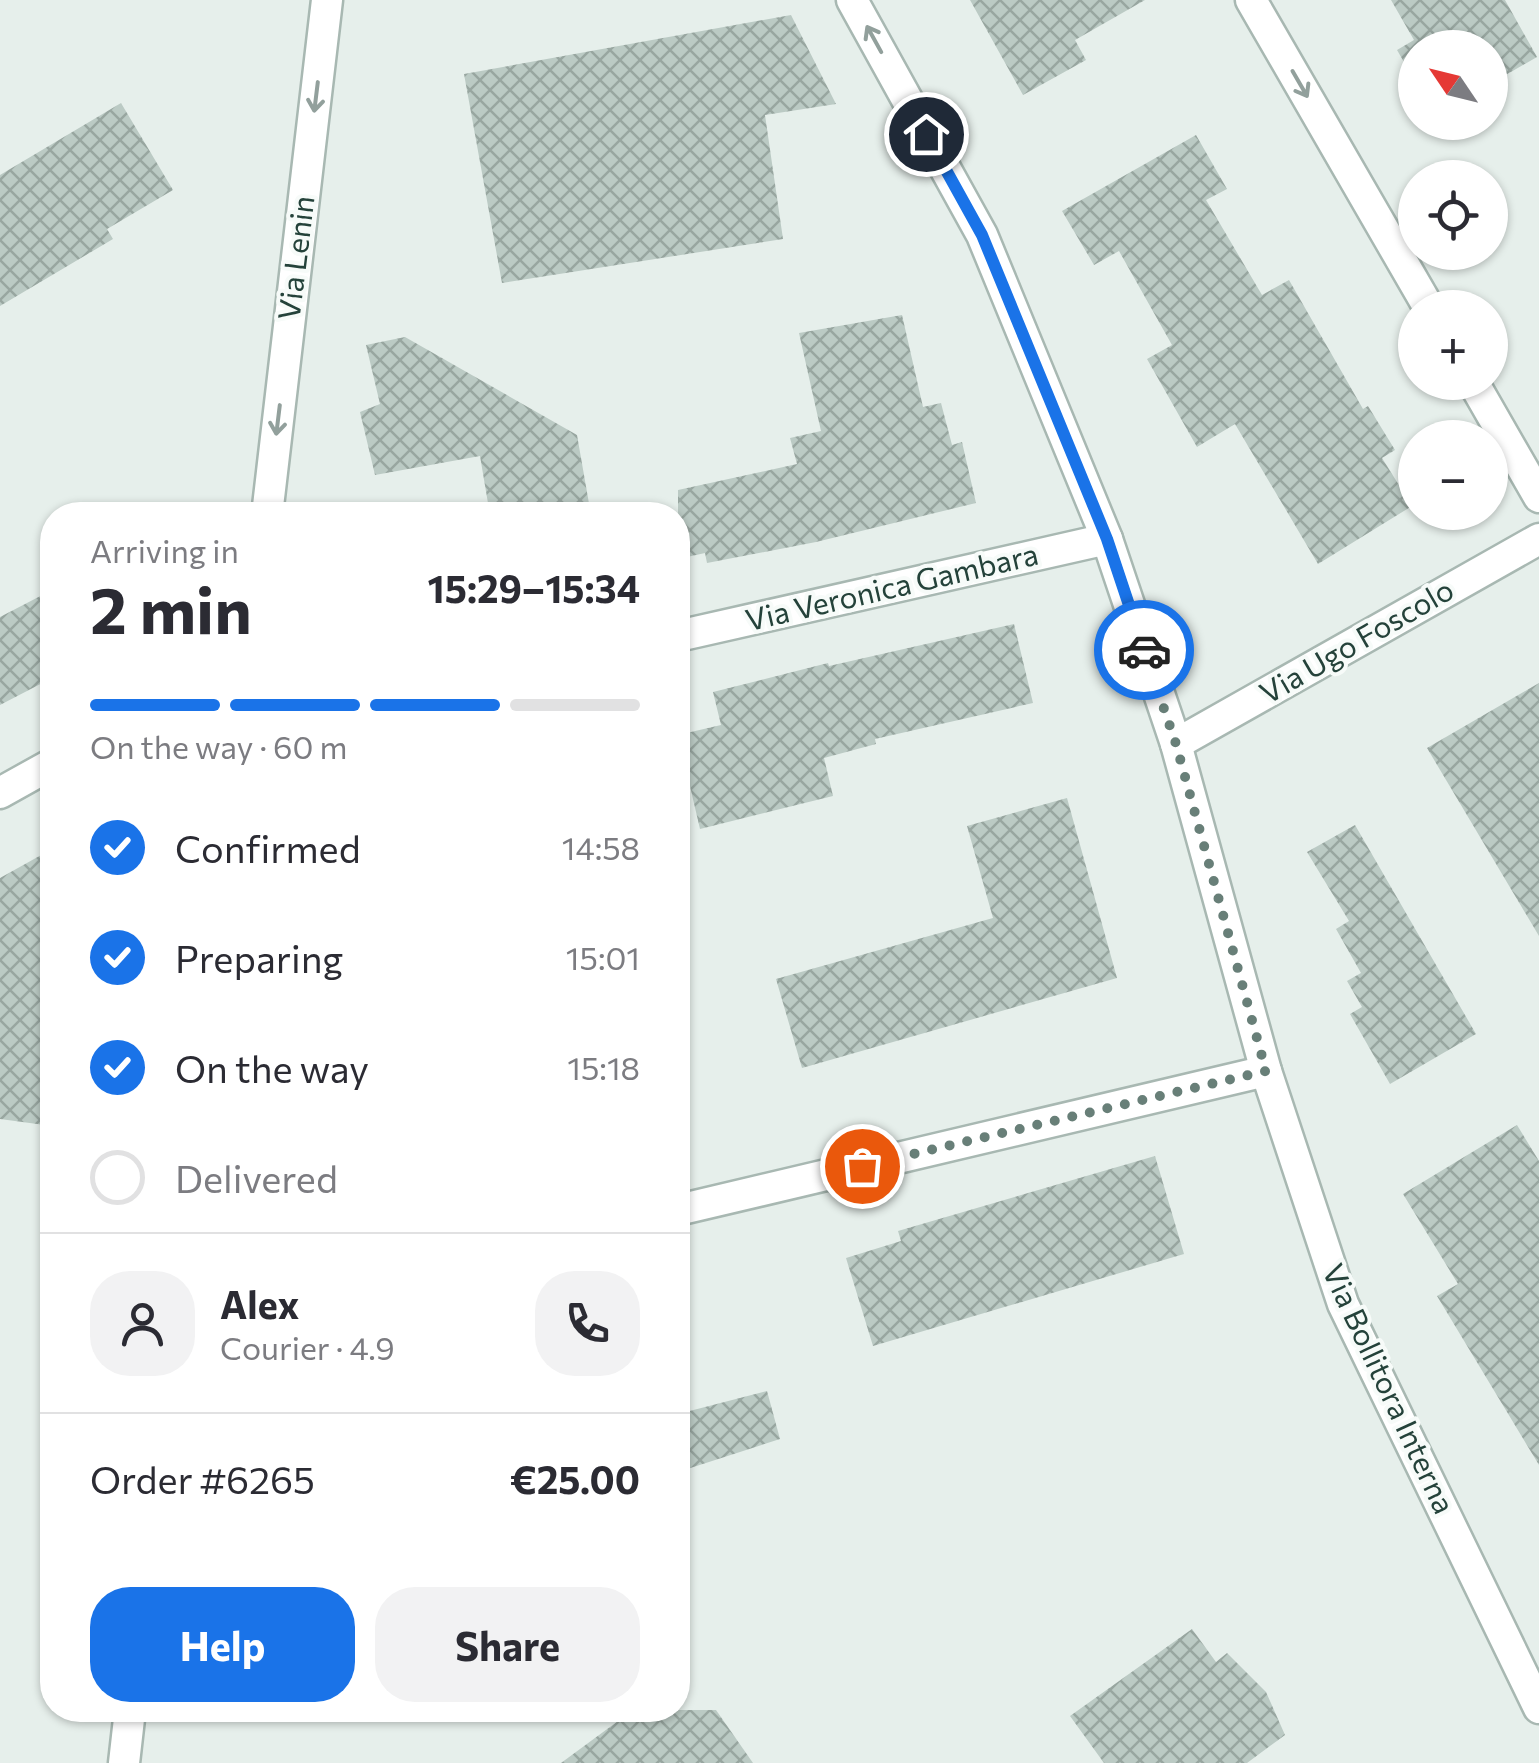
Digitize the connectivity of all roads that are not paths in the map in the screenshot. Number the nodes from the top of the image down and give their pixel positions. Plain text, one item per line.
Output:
1 (327, 0) edge
2 (852, 0) edge
3 (1251, 0) edge
4 (1419, 290) edge
5 (1482, 400) edge
6 (1539, 497) edge
7 (269, 502) edge
8 (1107, 539) junction
9 (1539, 539) edge
10 (690, 633) edge
11 (1176, 744) junction
12 (40, 771) edge
13 (0, 793) edge
14 (1266, 1071) junction
15 (690, 1207) edge
16 (1539, 1708) edge
17 (129, 1722) edge
18 (124, 1763) edge

1 -> 7 street, Via Lenin
8 -> 2 street, Via Bollitora Interna
3 -> 4 street
5 - 6 street
8 - 10 street, Via Veronica Gambara
8 - 11 street, Via Bollitora Interna
9 - 11 street, Via Ugo Foscolo
11 - 14 street, Via Bollitora Interna
12 - 13 street
14 - 15 street
14 - 16 street, Via Bollitora Interna
17 - 18 street

